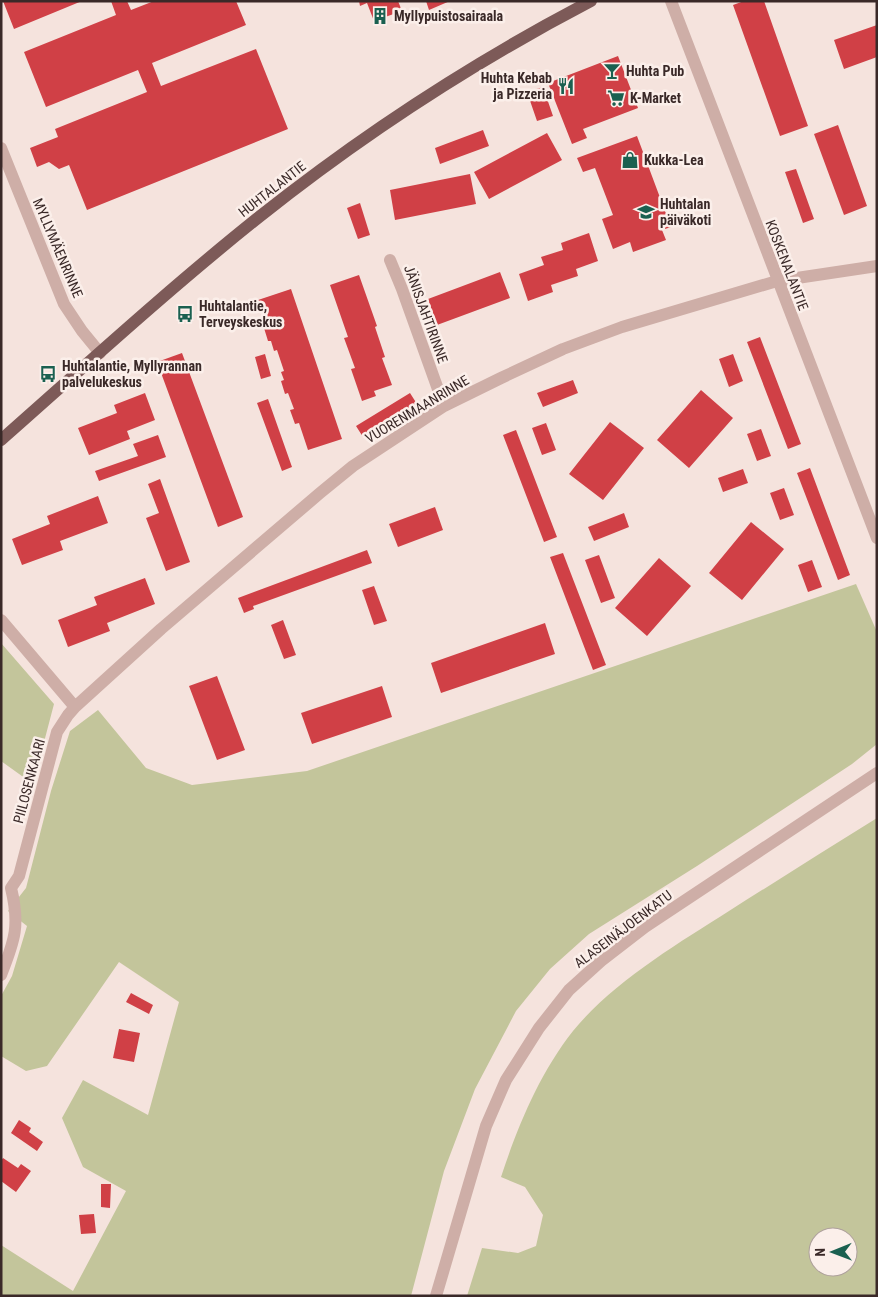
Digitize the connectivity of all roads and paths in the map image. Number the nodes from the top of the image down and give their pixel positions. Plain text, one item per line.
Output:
1 (591, 1) edge
2 (671, 1) edge
3 (1, 148) edge
4 (390, 260) dead end
5 (877, 266) edge
6 (777, 281) junction
7 (100, 353) junction
8 (444, 406) junction
9 (1, 440) edge
10 (877, 538) edge
11 (1, 620) edge
12 (75, 707) junction
13 (877, 773) edge
14 (6, 887) edge
15 (1, 975) edge
16 (436, 1296) edge

1 - 7 main road, HUHTALANTIE
2 - 6 street, KOSKENALANTIE
3 - 7 street, MYLLYMÄENRINNE
4 - 8 street, JÄNISJAHTIRINNE
5 - 6 street, VUORENMAANRINNE
6 - 8 street, VUORENMAANRINNE
6 - 10 street, KOSKENALANTIE
7 - 9 main road, HUHTALANTIE
8 - 12 street, VUORENMAANRINNE
11 - 12 street
12 - 14 street, PIILOSENKAARI
13 - 16 street, ALASEINÄJOENKATU
14 - 15 street, PIILOSENKAARI

